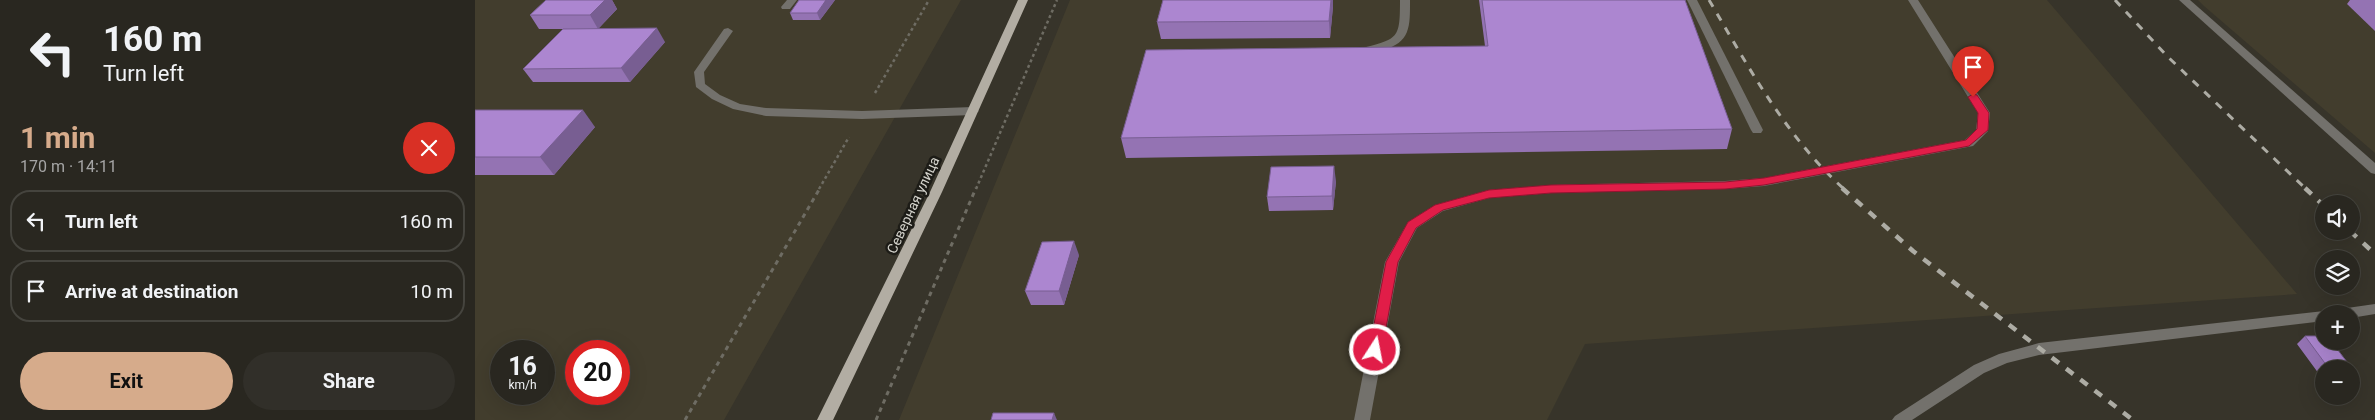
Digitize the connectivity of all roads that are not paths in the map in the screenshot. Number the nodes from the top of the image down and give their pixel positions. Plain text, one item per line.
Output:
1 (1023, 0) edge
2 (1405, 0) edge
3 (1692, 0) edge
4 (1913, 0) edge
5 (2184, 0) edge
6 (728, 31) dead end
7 (1352, 50) edge
8 (973, 111) junction
9 (1757, 130) dead end
10 (2375, 170) edge
11 (2375, 309) edge
12 (2360, 311) edge
13 (2315, 317) edge
14 (825, 420) edge
15 (1362, 420) edge
16 (1900, 420) edge

1 - 8 main road, Северная улица
2 - 7 lane
3 - 9 lane
4 - 15 lane
5 - 10 lane
6 - 8 lane
8 - 14 main road, Северная улица
11 - 12 lane
13 - 16 lane

